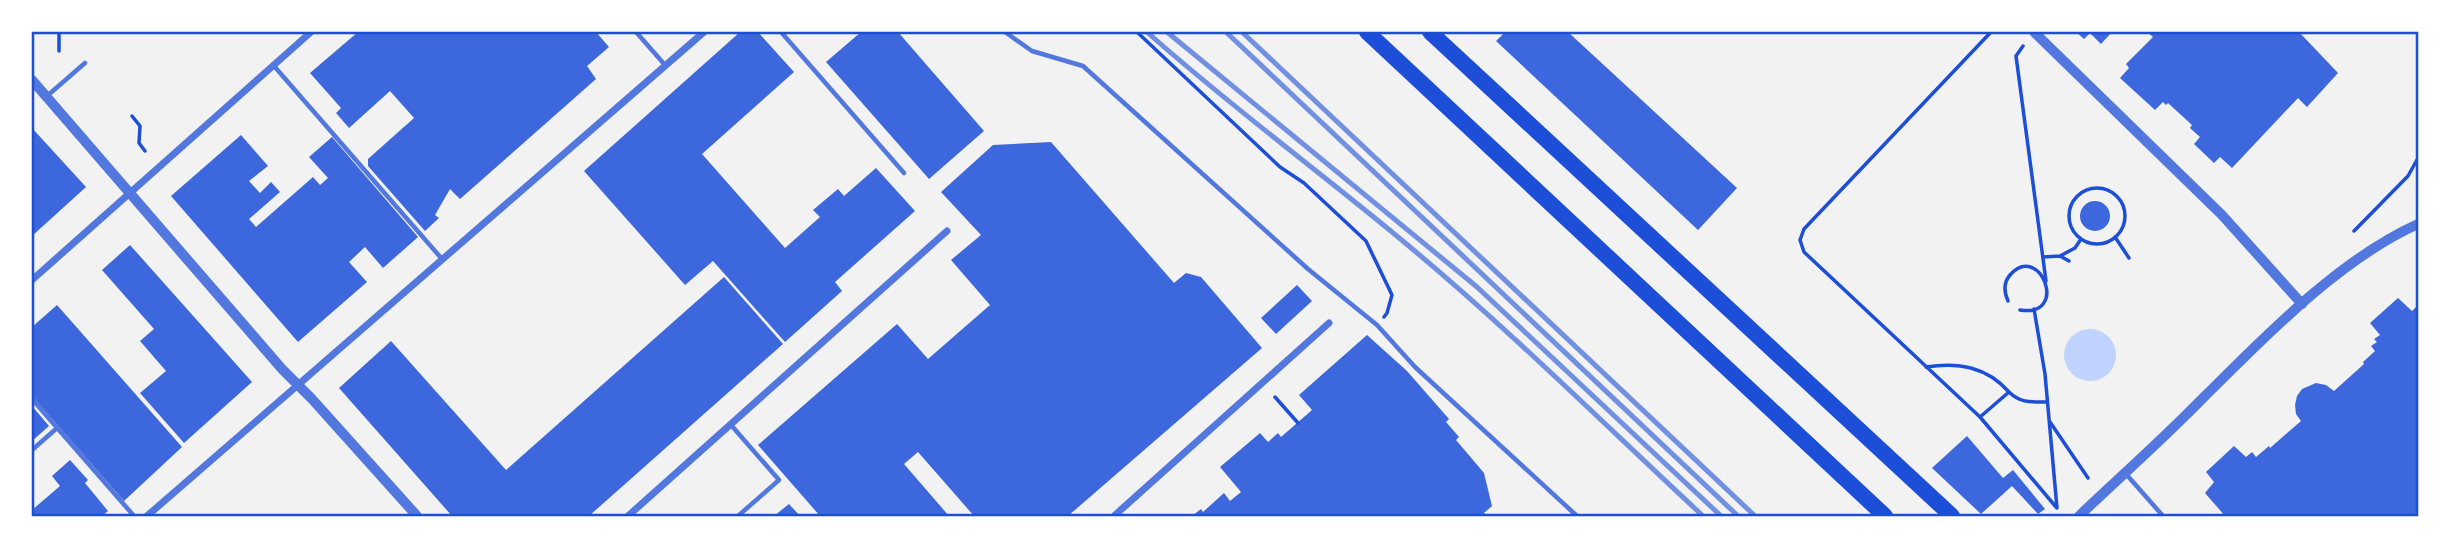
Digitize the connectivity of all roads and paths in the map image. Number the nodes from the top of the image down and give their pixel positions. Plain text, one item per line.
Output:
1 (58, 32) edge
2 (311, 32) edge
3 (636, 32) edge
4 (704, 32) edge
5 (781, 32) edge
6 (1006, 32) edge
7 (1137, 32) edge
8 (1367, 32) edge
9 (1430, 32) edge
10 (1990, 32) edge
11 (2035, 32) edge
12 (2023, 46) dead end
13 (59, 51) dead end
14 (85, 63) dead end
15 (273, 65) junction
16 (665, 65) junction
17 (32, 80) edge
18 (46, 97) junction
19 (132, 116) dead end
20 (145, 151) dead end
21 (2418, 158) edge
22 (904, 173) dead end
23 (128, 193) junction
24 (2418, 224) edge
25 (947, 231) dead end
26 (2354, 231) dead end
27 (2115, 237) junction
28 (2081, 239) junction
29 (2060, 256) junction
30 (2043, 257) junction
31 (2129, 258) dead end
32 (442, 259) junction
33 (2069, 261) dead end
34 (32, 280) edge
35 (2046, 281) junction
36 (2008, 301) dead end
37 (2302, 304) junction
38 (2034, 309) junction
39 (2020, 310) dead end
40 (1329, 323) dead end
41 (1377, 324) junction
42 (1926, 367) junction
43 (298, 384) junction
44 (2009, 392) junction
45 (1275, 397) dead end
46 (32, 399) edge
47 (2046, 402) junction
48 (1980, 417) junction
49 (2048, 419) junction
50 (1298, 423) dead end
51 (731, 424) junction
52 (57, 428) junction
53 (32, 450) edge
54 (2126, 474) junction
55 (2088, 478) dead end
56 (134, 516) edge
57 (147, 516) edge
58 (417, 516) edge
59 (628, 516) edge
60 (738, 516) edge
61 (1114, 516) edge
62 (1577, 516) edge
63 (1885, 516) edge
64 (1952, 516) edge
65 (2079, 516) edge
66 (2163, 516) edge

1 - 13 path
2 - 15 street
3 - 16 lane
4 - 16 street
5 - 22 lane
6 - 41 lane
7 - 41 path
8 - 63 highway
9 - 64 highway
10 - 42 path
11 - 37 street
12 - 30 path
14 - 18 lane
15 - 23 street
15 - 32 lane
16 - 32 street
17 - 18 street
18 - 23 street
19 - 20 path
21 - 26 path
23 - 34 street
23 - 43 street
24 - 37 street
25 - 51 street
27 - 28 path
27 - 28 path
27 - 31 path
28 - 29 path
29 - 30 path
29 - 33 path
30 - 35 path
32 - 43 street
35 - 36 path
35 - 38 path
37 - 54 street
38 - 39 path
38 - 47 path
40 - 61 street
41 - 62 lane
42 - 44 path
42 - 48 path
43 - 57 street
43 - 58 street
44 - 47 path
44 - 48 path
45 - 50 path
46 - 52 lane
47 - 49 path
48 - 49 path
49 - 55 path
51 - 59 street
51 - 60 lane
52 - 53 lane
52 - 56 lane
54 - 65 street
54 - 66 lane

